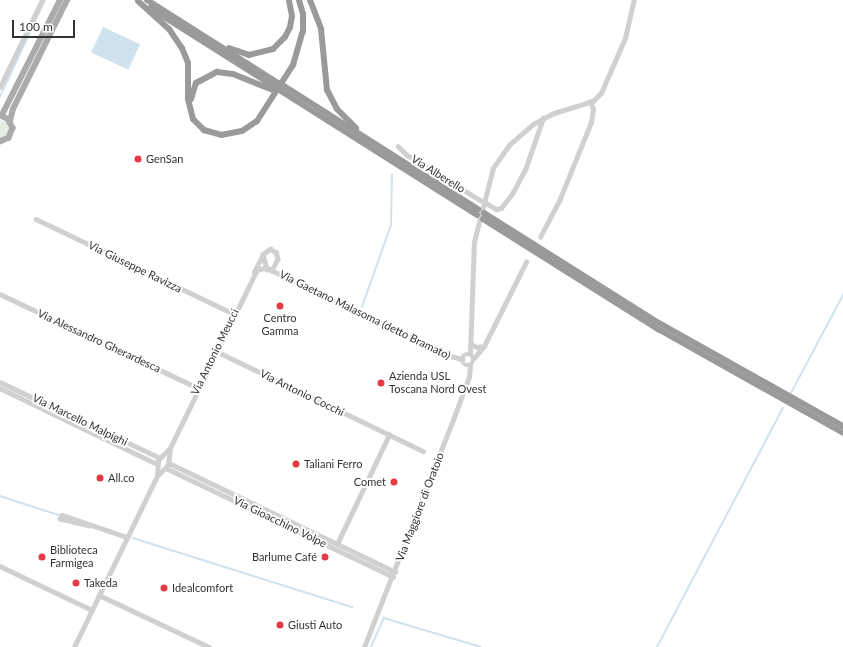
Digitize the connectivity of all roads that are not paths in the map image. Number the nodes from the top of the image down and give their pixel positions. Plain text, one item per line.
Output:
1 (42, 0) edge
2 (60, 0) edge
3 (67, 0) edge
4 (137, 0) edge
5 (147, 0) edge
6 (289, 0) edge
7 (299, 0) edge
8 (310, 0) edge
9 (634, 0) edge
10 (210, 40) junction
11 (0, 87) edge
12 (278, 88) junction
13 (590, 102) junction
14 (190, 109) junction
15 (1, 115) edge
16 (543, 118) junction
17 (10, 121) junction
18 (0, 142) edge
19 (398, 146) dead end
20 (381, 148) junction
21 (480, 200) dead end
22 (486, 203) dead end
23 (480, 214) junction
24 (36, 219) dead end
25 (540, 237) dead end
26 (263, 254) junction
27 (526, 262) dead end
28 (269, 270) junction
29 (253, 273) junction
30 (0, 294) edge
31 (234, 314) junction
32 (471, 344) junction
33 (484, 346) junction
34 (216, 351) junction
35 (470, 354) junction
36 (474, 358) junction
37 (462, 359) junction
38 (470, 366) junction
39 (0, 382) edge
40 (0, 388) edge
41 (198, 388) junction
42 (843, 426) edge
43 (843, 432) edge
44 (389, 435) junction
45 (170, 448) junction
46 (423, 451) dead end
47 (161, 458) junction
48 (168, 461) junction
49 (157, 465) junction
50 (165, 468) junction
51 (157, 476) junction
52 (90, 526) junction
53 (127, 537) junction
54 (337, 544) junction
55 (0, 566) edge
56 (395, 572) junction
57 (393, 577) junction
58 (99, 595) junction
59 (92, 610) junction
60 (74, 647) edge
61 (208, 647) edge
62 (364, 647) edge

1 - 11 street
2 - 15 main road
3 - 17 main road
4 - 12 highway
4 - 14 highway
5 - 10 highway
6 - 10 highway
7 - 14 highway
8 - 20 highway
9 - 13 street
10 - 12 highway
12 - 14 highway
12 - 20 highway
12 - 23 highway
13 - 16 street
13 - 25 street
15 - 17 main road
16 - 22 street
16 - 32 street
17 - 18 main road
19 - 21 street, Via Alberello
20 - 23 highway
23 - 42 highway
23 - 43 highway
24 - 31 street, Via Giuseppe Ravizza
26 - 28 street
26 - 28 street
26 - 29 street, Via Antonio Meucci
27 - 33 street, Via Maggiore di Oratoio
28 - 29 street
28 - 37 street, Via Gaetano Malasoma (detto Bramato)
29 - 31 street, Via Antonio Meucci
30 - 41 street, Via Alessandro Gherardesca
31 - 34 street, Via Antonio Meucci
32 - 33 street
32 - 35 street
33 - 36 street, Via Maggiore di Oratoio
34 - 41 street, Via Antonio Meucci
34 - 44 street, Via Antonio Cocchi
35 - 36 street
35 - 37 street
36 - 38 street, Via Maggiore di Oratoio
37 - 38 street
38 - 56 street, Via Maggiore di Oratoio
39 - 47 street, Via Marcello Malpighi
40 - 49 street, Via Marcello Malpighi
41 - 45 street, Via Antonio Meucci
44 - 46 street, Via Antonio Cocchi
44 - 54 street
45 - 47 street, Via Antonio Meucci
45 - 48 street, Via Antonio Meucci
47 - 48 street
47 - 49 street, Via Antonio Meucci
48 - 50 street, Via Antonio Meucci
48 - 54 street, Via Gioacchino Volpe
49 - 50 street
49 - 51 street, Via Antonio Meucci
50 - 51 street, Via Antonio Meucci
50 - 57 street, Via Gioacchino Volpe
51 - 53 street, Via Antonio Meucci
52 - 52 street
52 - 53 street
53 - 58 street, Via Antonio Meucci
54 - 56 street, Via Gioacchino Volpe
55 - 59 street
56 - 57 street, Via Maggiore di Oratoio
57 - 62 street, Via Maggiore di Oratoio
58 - 59 street, Via Antonio Meucci
58 - 61 street
59 - 60 street, Via Antonio Meucci

